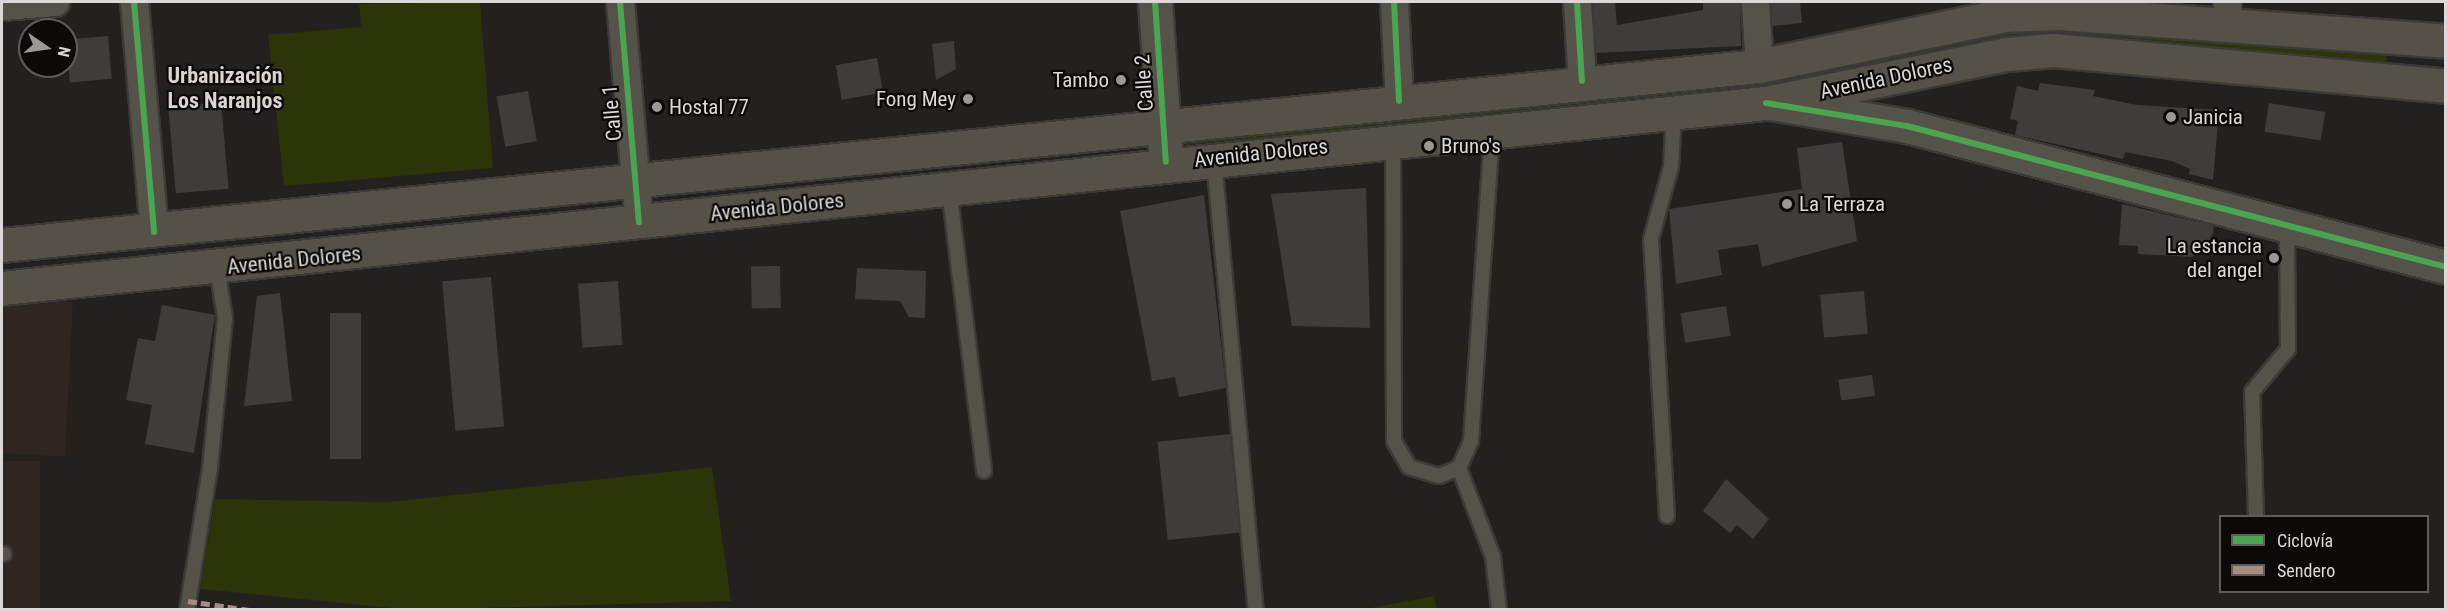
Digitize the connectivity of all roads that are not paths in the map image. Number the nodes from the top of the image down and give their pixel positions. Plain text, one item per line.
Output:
1 (55, 2) edge
2 (134, 2) edge
3 (620, 2) edge
4 (1155, 2) edge
5 (1394, 2) edge
6 (1577, 2) edge
7 (1755, 2) edge
8 (2, 6) edge
9 (2227, 14) edge
10 (2439, 33) edge
11 (1759, 66) junction
12 (1582, 81) junction
13 (2445, 86) edge
14 (1399, 101) junction
15 (1766, 103) junction
16 (1674, 112) junction
17 (1164, 126) junction
18 (1492, 130) junction
19 (1393, 140) junction
20 (1214, 158) junction
21 (1166, 162) junction
22 (635, 183) junction
23 (948, 187) junction
24 (639, 222) junction
25 (2287, 225) junction
26 (154, 232) junction
27 (2, 244) edge
28 (2445, 267) edge
29 (217, 268) junction
30 (2, 288) edge
31 (1459, 468) junction
32 (984, 471) dead end
33 (2256, 515) edge
34 (1667, 516) dead end
35 (187, 609) edge
36 (1256, 609) edge
37 (1499, 609) edge

1 - 8 street
2 - 26 street
3 - 22 street, Calle 1
4 - 17 street, Calle 2
5 - 14 street
6 - 12 street
7 - 11 street
9 - 10 main road, Avenida Dolores
9 - 11 main road, Avenida Dolores
11 - 12 main road, Avenida Dolores
12 - 14 main road, Avenida Dolores
13 - 15 main road, Avenida Dolores
14 - 17 main road, Avenida Dolores
15 - 16 main road, Avenida Dolores
15 - 25 street
16 - 18 main road, Avenida Dolores
16 - 34 lane
17 - 21 street, Calle 2
17 - 22 main road, Avenida Dolores
18 - 19 main road, Avenida Dolores
18 - 31 lane
19 - 20 main road, Avenida Dolores
19 - 31 lane
20 - 21 main road, Avenida Dolores
20 - 36 lane
21 - 23 main road, Avenida Dolores
22 - 24 street, Calle 1
22 - 26 main road, Avenida Dolores
23 - 24 main road, Avenida Dolores
23 - 32 lane
24 - 29 main road, Avenida Dolores
25 - 28 street
25 - 33 lane
26 - 27 main road, Avenida Dolores
29 - 30 main road, Avenida Dolores
29 - 35 lane
31 - 37 lane

